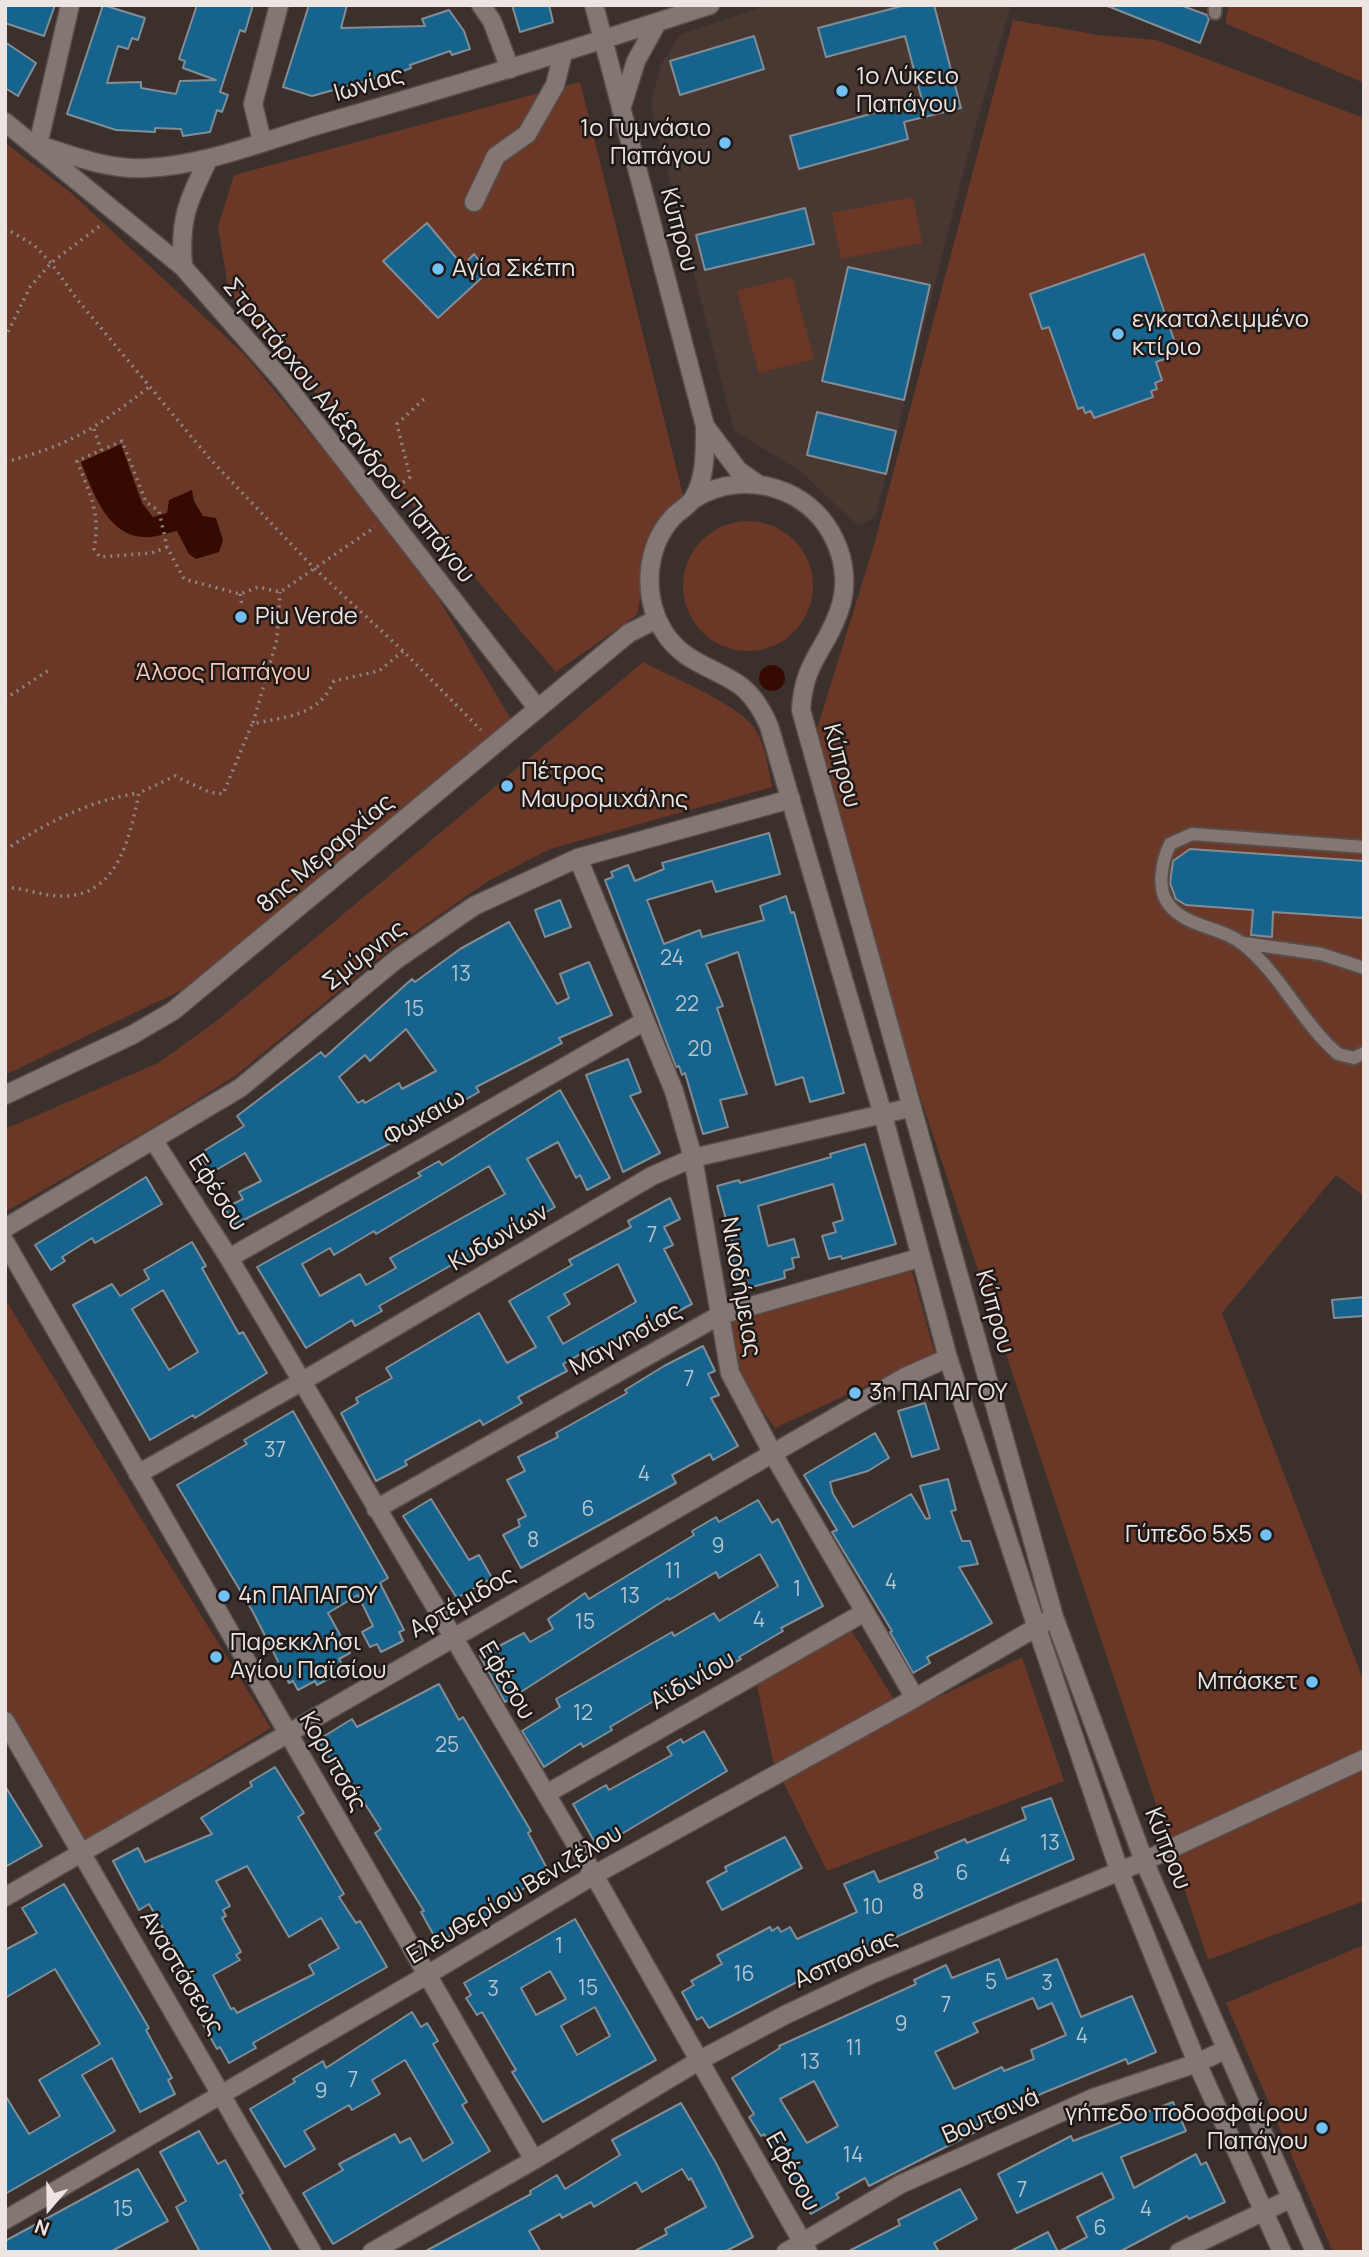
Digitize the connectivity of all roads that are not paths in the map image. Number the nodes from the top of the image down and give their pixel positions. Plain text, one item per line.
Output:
1 (70, 5) edge
2 (279, 5) edge
3 (481, 5) edge
4 (594, 5) edge
5 (710, 5) edge
6 (657, 23) junction
7 (603, 41) junction
8 (563, 53) junction
9 (510, 69) junction
10 (621, 109) junction
11 (5, 122) edge
12 (262, 141) junction
13 (38, 145) junction
14 (208, 160) junction
15 (474, 202) dead end
16 (183, 267) junction
17 (705, 426) junction
18 (758, 484) junction
19 (692, 500) junction
20 (657, 619) junction
21 (538, 709) junction
22 (791, 799) junction
23 (1364, 847) edge
24 (578, 858) junction
25 (1243, 943) junction
26 (1364, 968) edge
27 (645, 1021) junction
28 (1364, 1053) edge
29 (5, 1095) edge
30 (909, 1108) junction
31 (883, 1115) junction
32 (154, 1141) junction
33 (693, 1158) junction
34 (5, 1228) edge
35 (5, 1242) edge
36 (229, 1258) junction
37 (919, 1258) junction
38 (720, 1315) junction
39 (980, 1349) junction
40 (948, 1358) junction
41 (301, 1382) junction
42 (773, 1454) junction
43 (138, 1474) junction
44 (376, 1509) junction
45 (865, 1612) junction
46 (1054, 1617) junction
47 (1037, 1628) junction
48 (451, 1637) junction
49 (915, 1698) junction
50 (5, 1721) edge
51 (288, 1734) junction
52 (1364, 1759) edge
53 (545, 1794) junction
54 (82, 1853) junction
55 (1144, 1861) junction
56 (1119, 1870) junction
57 (594, 1875) junction
58 (5, 1897) edge
59 (427, 1975) junction
60 (1225, 2050) junction
61 (700, 2060) junction
62 (1197, 2063) junction
63 (223, 2093) junction
64 (534, 2160) junction
65 (1292, 2198) junction
66 (1263, 2211) junction
67 (5, 2220) edge
68 (806, 2247) edge
69 (312, 2252) edge
70 (372, 2252) edge
71 (786, 2252) edge
72 (1179, 2252) edge
73 (1282, 2252) edge
74 (1315, 2252) edge

1 - 13 street
2 - 12 street
3 - 9 street
4 - 7 street, Κύπρου
5 - 6 street, Ιωνίας
6 - 7 street, Ιωνίας
6 - 10 street
7 - 8 street, Ιωνίας
7 - 10 street, Κύπρου
8 - 9 street, Ιωνίας
8 - 15 street
9 - 12 street, Ιωνίας
10 - 17 street, Κύπρου
11 - 13 street, Στρατάρχου Αλέξανδρου Παπάγου
12 - 14 street, Ιωνίας
13 - 14 street, Ιωνίας
13 - 16 street, Στρατάρχου Αλέξανδρου Παπάγου
14 - 16 street
16 - 21 street, Στρατάρχου Αλέξανδρου Παπάγου
17 - 18 street, Κύπρου
17 - 19 street, Κύπρου
18 - 19 street, Κύπρου
18 - 30 street, Κύπρου
19 - 20 street, Κύπρου
20 - 21 street, 8ης Μεραρχίας
20 - 22 street, Κύπρου
21 - 29 street, 8ης Μεραρχίας
22 - 24 street, Σμύρνης
22 - 31 street, Κύπρου
23 - 25 lane
24 - 27 street, Νικοδήμειας
24 - 32 street, Σμύρνης
25 - 26 lane
25 - 28 lane
27 - 33 street, Νικοδήμειας
27 - 36 street, Φωκαιω
30 - 31 street, Κυδωνίων
30 - 39 street, Κύπρου
31 - 33 street, Κυδωνίων
31 - 37 street, Κύπρου
32 - 34 street, Σμύρνης
32 - 36 street, Εφέσου
33 - 38 street, Νικοδήμειας
33 - 41 street, Κυδωνίων
35 - 43 street, Κορυτσάς
36 - 41 street, Εφέσου
37 - 38 street, Μαγνησίας
37 - 40 street, Κύπρου
38 - 42 street, Νικοδήμειας
38 - 44 street, Μαγνησίας
39 - 40 street, Αρτέμιδος
39 - 46 street, Κύπρου
40 - 42 street, Αρτέμιδος
40 - 47 street, Κύπρου
41 - 43 street, Κυδωνίων
41 - 44 street, Εφέσου
42 - 45 street, Νικοδήμειας
42 - 48 street, Αρτέμιδος
43 - 51 street, Κορυτσάς
44 - 48 street, Εφέσου
45 - 49 street, Νικοδήμειας
45 - 53 street, Αϊδινίου
46 - 47 street, Ελευθερίου Βενιζέλου
46 - 55 street, Κύπρου
47 - 49 street, Ελευθερίου Βενιζέλου
47 - 56 street, Κύπρου
48 - 51 street, Αρτέμιδος
48 - 53 street, Εφέσου
49 - 57 street, Ελευθερίου Βενιζέλου
50 - 54 street, Αναστάσεως
51 - 54 street, Αρτέμιδος
51 - 59 street, Κορυτσάς
52 - 55 street, Ασπασίας
53 - 57 street, Εφέσου
54 - 58 street, Αρτέμιδος
54 - 63 street, Αναστάσεως
55 - 56 street, Ασπασίας
55 - 60 street, Κύπρου
56 - 61 street, Ασπασίας
56 - 62 street, Κύπρου
57 - 59 street, Ελευθερίου Βενιζέλου
57 - 61 street, Εφέσου
59 - 63 street, Ελευθερίου Βενιζέλου
59 - 64 street, Κορυτσάς
60 - 62 street, Βουτσινά
60 - 65 street, Κύπρου
61 - 64 street, Ασπασίας
61 - 68 street, Εφέσου
62 - 66 street, Κύπρου
62 - 68 street, Βουτσινά
63 - 67 street, Ελευθερίου Βενιζέλου
63 - 69 street, Αναστάσεως
64 - 70 street, Ασπασίας
65 - 66 street
65 - 74 street, Κύπρου
66 - 72 street
66 - 73 street, Κύπρου
68 - 71 street, Βουτσινά

